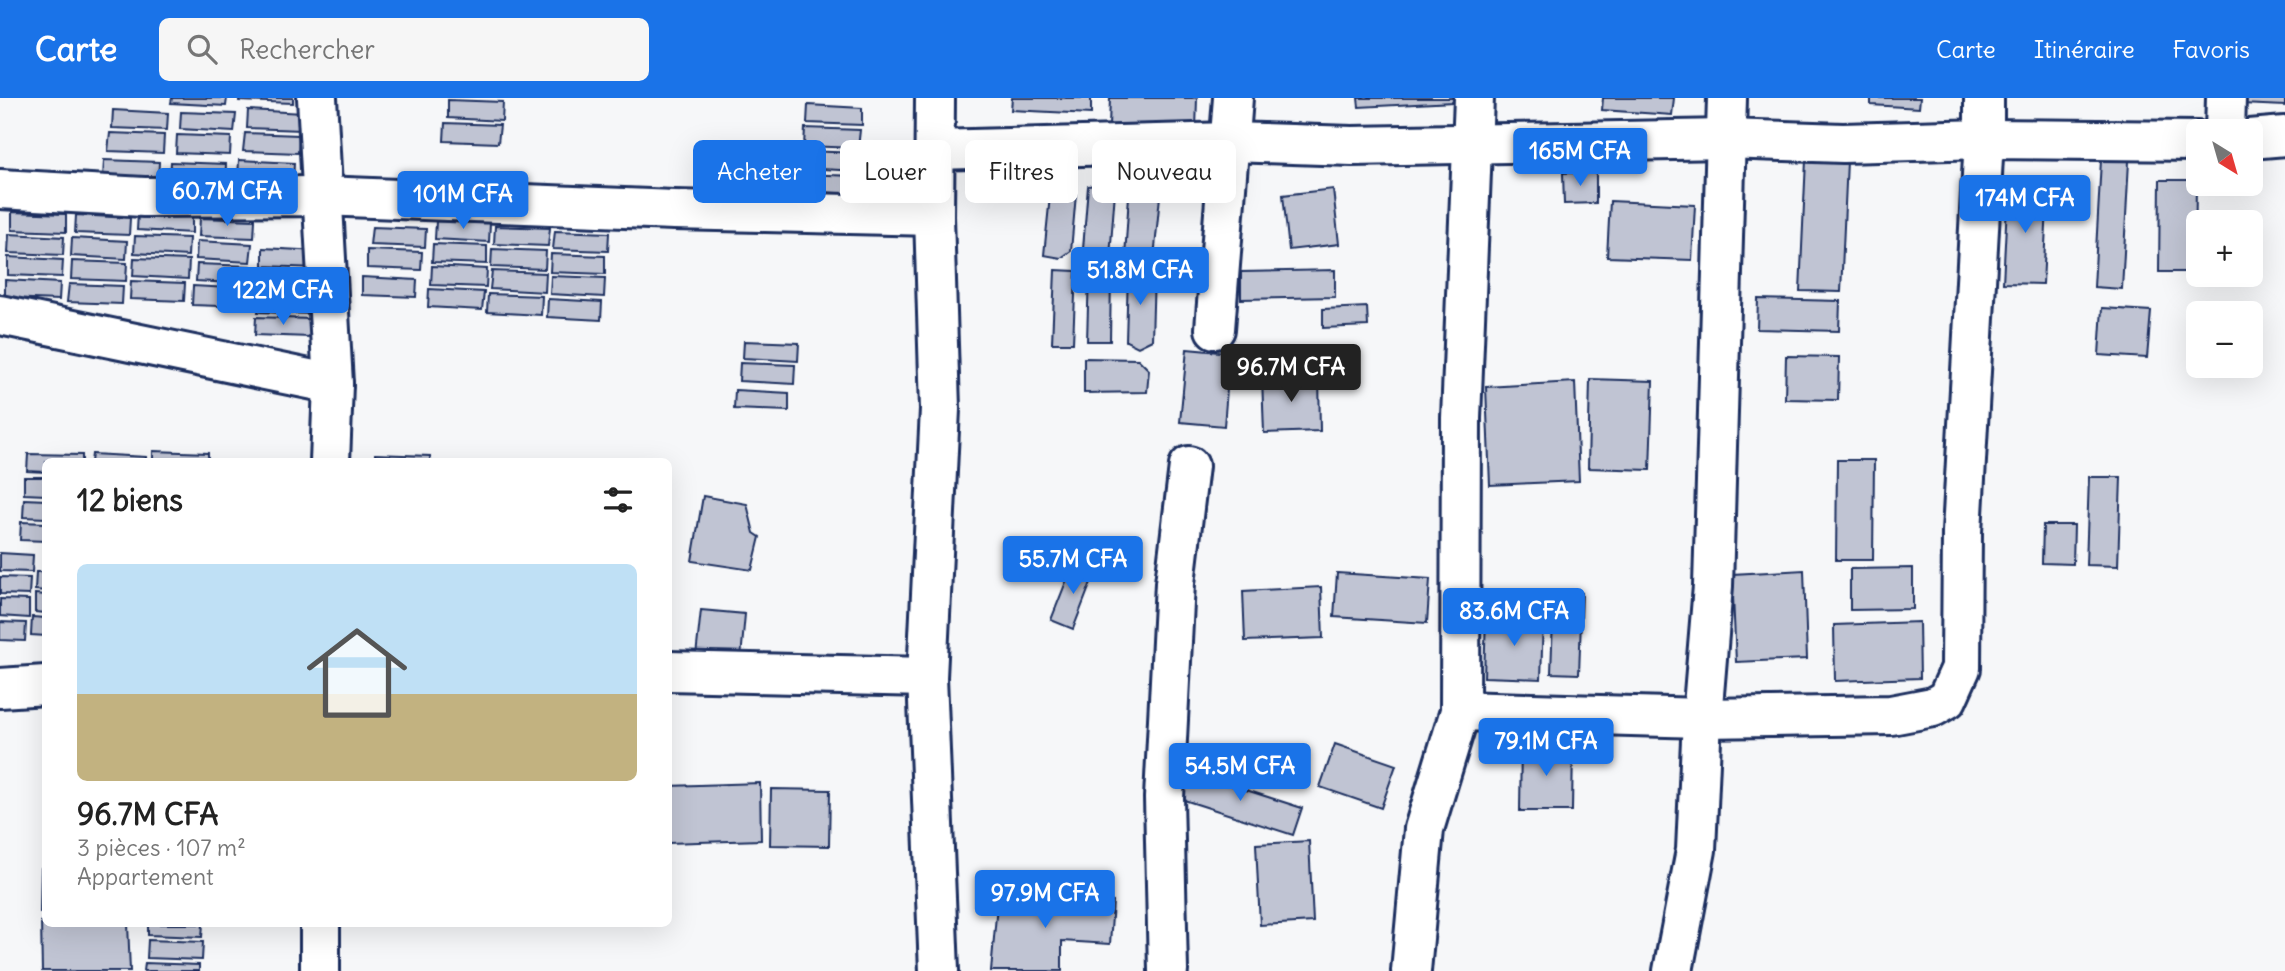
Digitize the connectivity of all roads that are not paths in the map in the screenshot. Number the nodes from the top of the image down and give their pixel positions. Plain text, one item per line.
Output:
1 (317, 98) edge
2 (935, 98) edge
3 (1233, 98) edge
4 (1474, 98) edge
5 (1727, 98) edge
6 (1984, 98) edge
7 (2226, 98) edge
8 (2225, 119) edge
9 (2285, 136) edge
10 (2263, 138) edge
11 (1726, 139) junction
12 (1984, 139) junction
13 (935, 140) edge
14 (1231, 140) edge
15 (2186, 141) edge
16 (1236, 142) edge
17 (1472, 145) junction
18 (1092, 146) edge
19 (951, 150) edge
20 (0, 189) edge
21 (322, 196) junction
22 (934, 203) edge
23 (1226, 203) edge
24 (934, 216) junction
25 (0, 315) edge
26 (1215, 329) dead end
27 (333, 384) junction
28 (330, 458) edge
29 (1189, 466) dead end
30 (672, 671) edge
31 (927, 677) junction
32 (42, 685) edge
33 (0, 688) edge
34 (1460, 711) junction
35 (1702, 718) junction
36 (320, 927) edge
37 (320, 971) edge
38 (939, 971) edge
39 (1168, 971) edge
40 (1411, 971) edge
41 (1673, 971) edge

1 - 21 street
2 - 13 street
3 - 14 street
4 - 17 street
5 - 11 street
6 - 12 street
7 - 8 street
9 - 10 street
11 - 12 street
11 - 17 street
11 - 35 street
12 - 15 street
12 - 35 street
16 - 17 street
17 - 34 street
18 - 19 street
20 - 21 street
21 - 24 street
21 - 27 street
22 - 24 street
23 - 26 street
24 - 31 street
25 - 27 street
27 - 28 street
29 - 39 street
30 - 31 street
31 - 38 street
32 - 33 street
34 - 35 street
34 - 40 street
35 - 41 street
36 - 37 street

